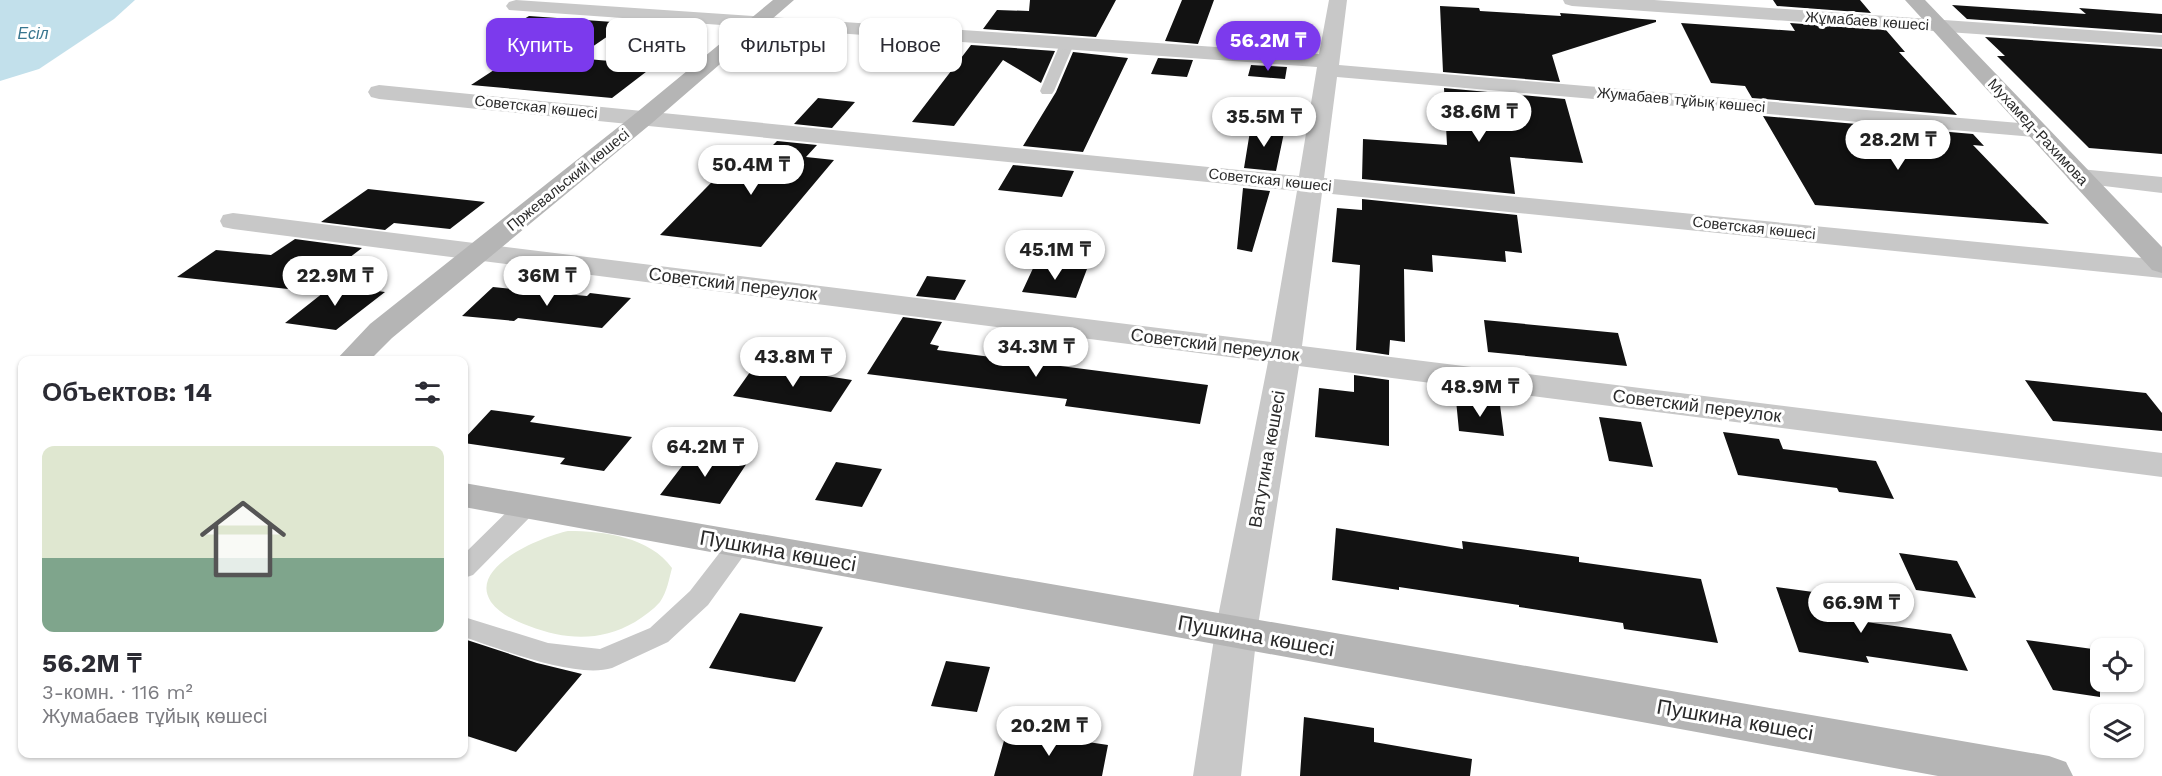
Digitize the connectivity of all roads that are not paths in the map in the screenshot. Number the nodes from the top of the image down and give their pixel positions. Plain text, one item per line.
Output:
1 (785, 0) edge
2 (1338, 0) edge
3 (1572, 0) edge
4 (1914, 0) edge
5 (516, 6) dead end
6 (763, 18) edge
7 (719, 19) edge
8 (1938, 26) junction
9 (847, 28) edge
10 (2162, 41) edge
11 (1067, 44) junction
12 (719, 55) edge
13 (1328, 66) junction
14 (1047, 91) dead end
15 (379, 92) dead end
16 (644, 118) junction
17 (2035, 129) junction
18 (2080, 177) junction
19 (1310, 184) junction
20 (2162, 185) edge
21 (233, 221) dead end
22 (480, 252) junction
23 (2162, 264) edge
24 (2162, 269) edge
25 (1285, 354) junction
26 (356, 356) edge
27 (2162, 465) edge
28 (468, 496) edge
29 (527, 506) junction
30 (740, 544) junction
31 (468, 565) edge
32 (468, 628) edge
33 (1236, 632) junction
34 (1216, 776) edge
35 (2049, 776) edge

1 - 6 street, Пржевальский көшесі
2 - 13 street, Ватутина көшесі
3 - 8 street, Жұмабаев көшесі
4 - 8 street, Мухамед-Рахимова
5 - 7 street, Жумабаев тұйық көшесі
8 - 10 street, Жұмабаев көшесі
8 - 17 street, Мухамед-Рахимова
9 - 11 street, Жумабаев тұйық көшесі
11 - 13 street, Жумабаев тұйық көшесі
11 - 14 lane
12 - 16 street, Пржевальский көшесі
13 - 17 street, Жумабаев тұйық көшесі
13 - 19 street, Ватутина көшесі
15 - 16 street, Советская көшесі
16 - 19 street, Советская көшесі
16 - 22 street, Пржевальский көшесі
17 - 18 street, Мухамед-Рахимова
18 - 20 street
18 - 23 street, Мухамед-Рахимова
19 - 24 street, Советская көшесі
19 - 25 street, Ватутина көшесі
21 - 22 street, Советский переулок
22 - 25 street, Советский переулок
22 - 26 street, Пржевальский көшесі
25 - 27 street, Советский переулок
25 - 33 street, Ватутина көшесі
28 - 29 street, Пушкина көшесі
29 - 30 street, Пушкина көшесі
29 - 31 lane
30 - 32 lane
30 - 33 street, Пушкина көшесі
33 - 34 street, Ватутина көшесі
33 - 35 street, Пушкина көшесі

